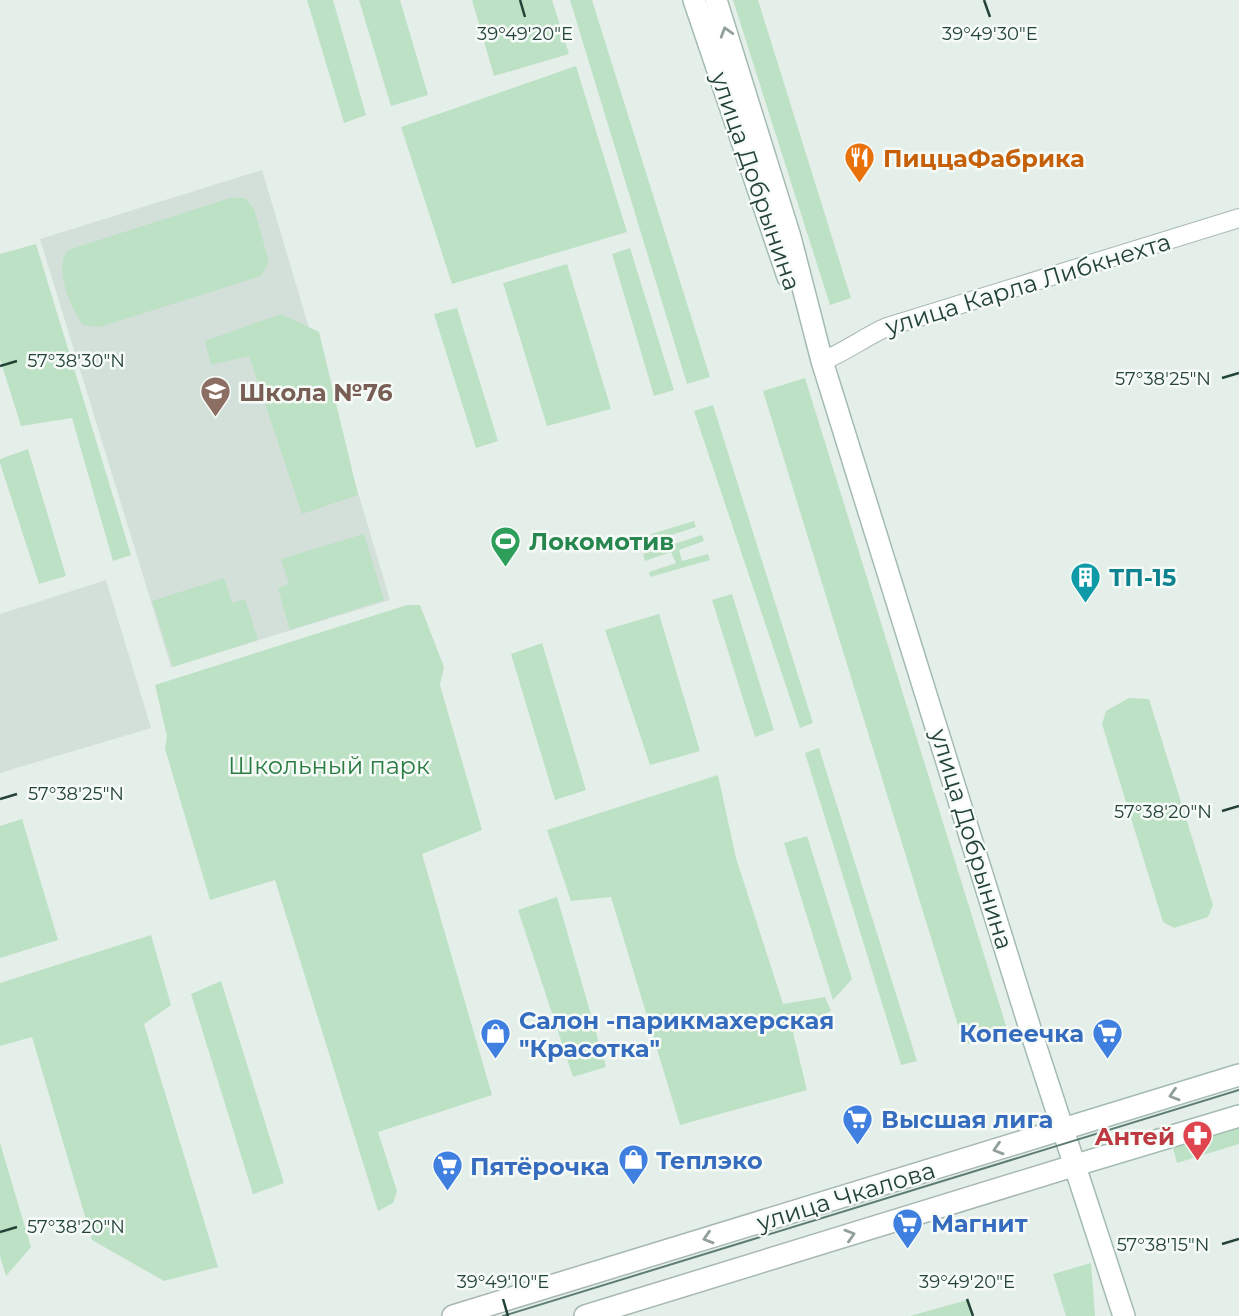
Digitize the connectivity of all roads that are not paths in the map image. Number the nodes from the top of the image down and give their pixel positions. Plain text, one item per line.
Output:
1 (694, 0) edge
2 (716, 0) edge
3 (1239, 218) edge
4 (783, 240) junction
5 (821, 361) junction
6 (1239, 1075) edge
7 (1239, 1116) edge
8 (1063, 1129) junction
9 (1076, 1165) junction
10 (453, 1316) edge
11 (585, 1316) edge
12 (1124, 1316) edge

1 - 4 main road, улица Добрынина
4 -> 2 main road, улица Добрынина
3 - 5 street, улица Карла Либкнехта
4 - 5 main road, улица Добрынина
5 - 8 main road, улица Добрынина
6 -> 8 main road, улица Чкалова
7 - 9 main road, улица Чкалова
8 - 9 main road, улица Добрынина
8 -> 10 main road, улица Чкалова
11 -> 9 main road, улица Чкалова
9 - 12 main road, улица Добрынина

